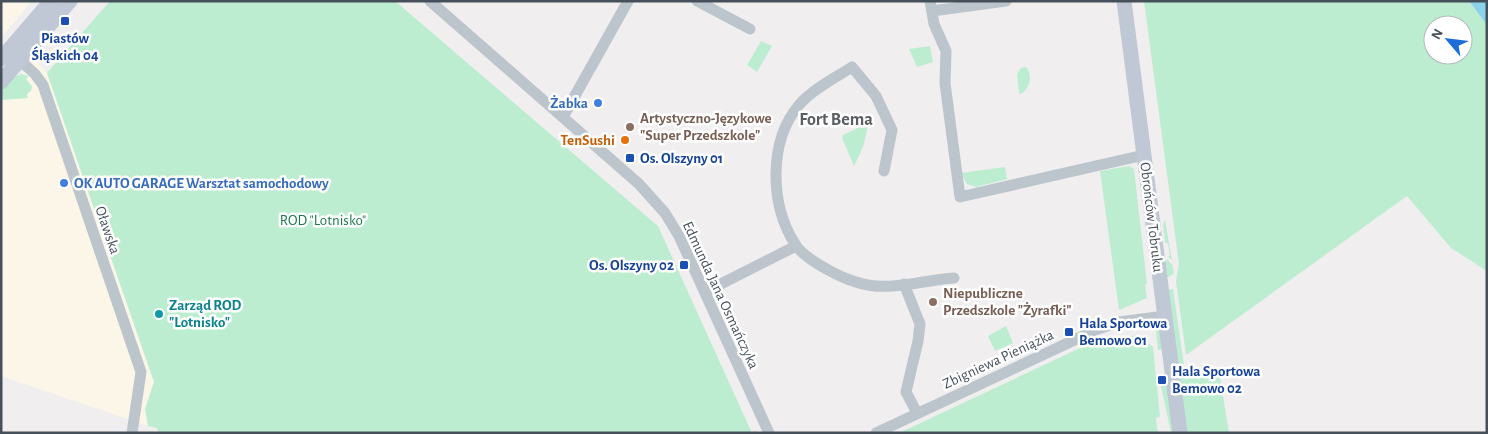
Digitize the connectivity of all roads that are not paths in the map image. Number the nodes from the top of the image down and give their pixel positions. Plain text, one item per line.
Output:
1 (50, 1) edge
2 (70, 1) edge
3 (430, 1) edge
4 (628, 1) edge
5 (697, 1) edge
6 (1006, 1) edge
7 (1124, 1) edge
8 (931, 6) edge
9 (750, 28) dead end
10 (10, 57) edge
11 (1, 82) edge
12 (563, 117) junction
13 (1144, 155) junction
14 (884, 170) dead end
15 (796, 246) junction
16 (954, 278) dead end
17 (904, 284) junction
18 (705, 292) junction
19 (1164, 316) junction
20 (917, 413) junction
21 (132, 433) edge
22 (769, 433) edge
23 (876, 433) edge
24 (1180, 433) edge

1 - 10 street
2 - 10 street
3 - 12 street, Edmunda Jana Osmańczyka
4 - 12 street
5 - 9 street
6 - 8 street
7 - 13 street, Obrońców Tobruku
8 - 13 street
10 - 11 street
10 - 21 street, Oławska
12 - 18 street, Edmunda Jana Osmańczyka
13 - 19 street, Obrońców Tobruku
14 - 15 street
15 - 17 street
15 - 18 street
16 - 17 street
17 - 20 street
18 - 22 street, Edmunda Jana Osmańczyka
19 - 20 street, Zbigniewa Pieniążka
19 - 24 street, Obrońców Tobruku
20 - 23 street, Zbigniewa Pieniążka

